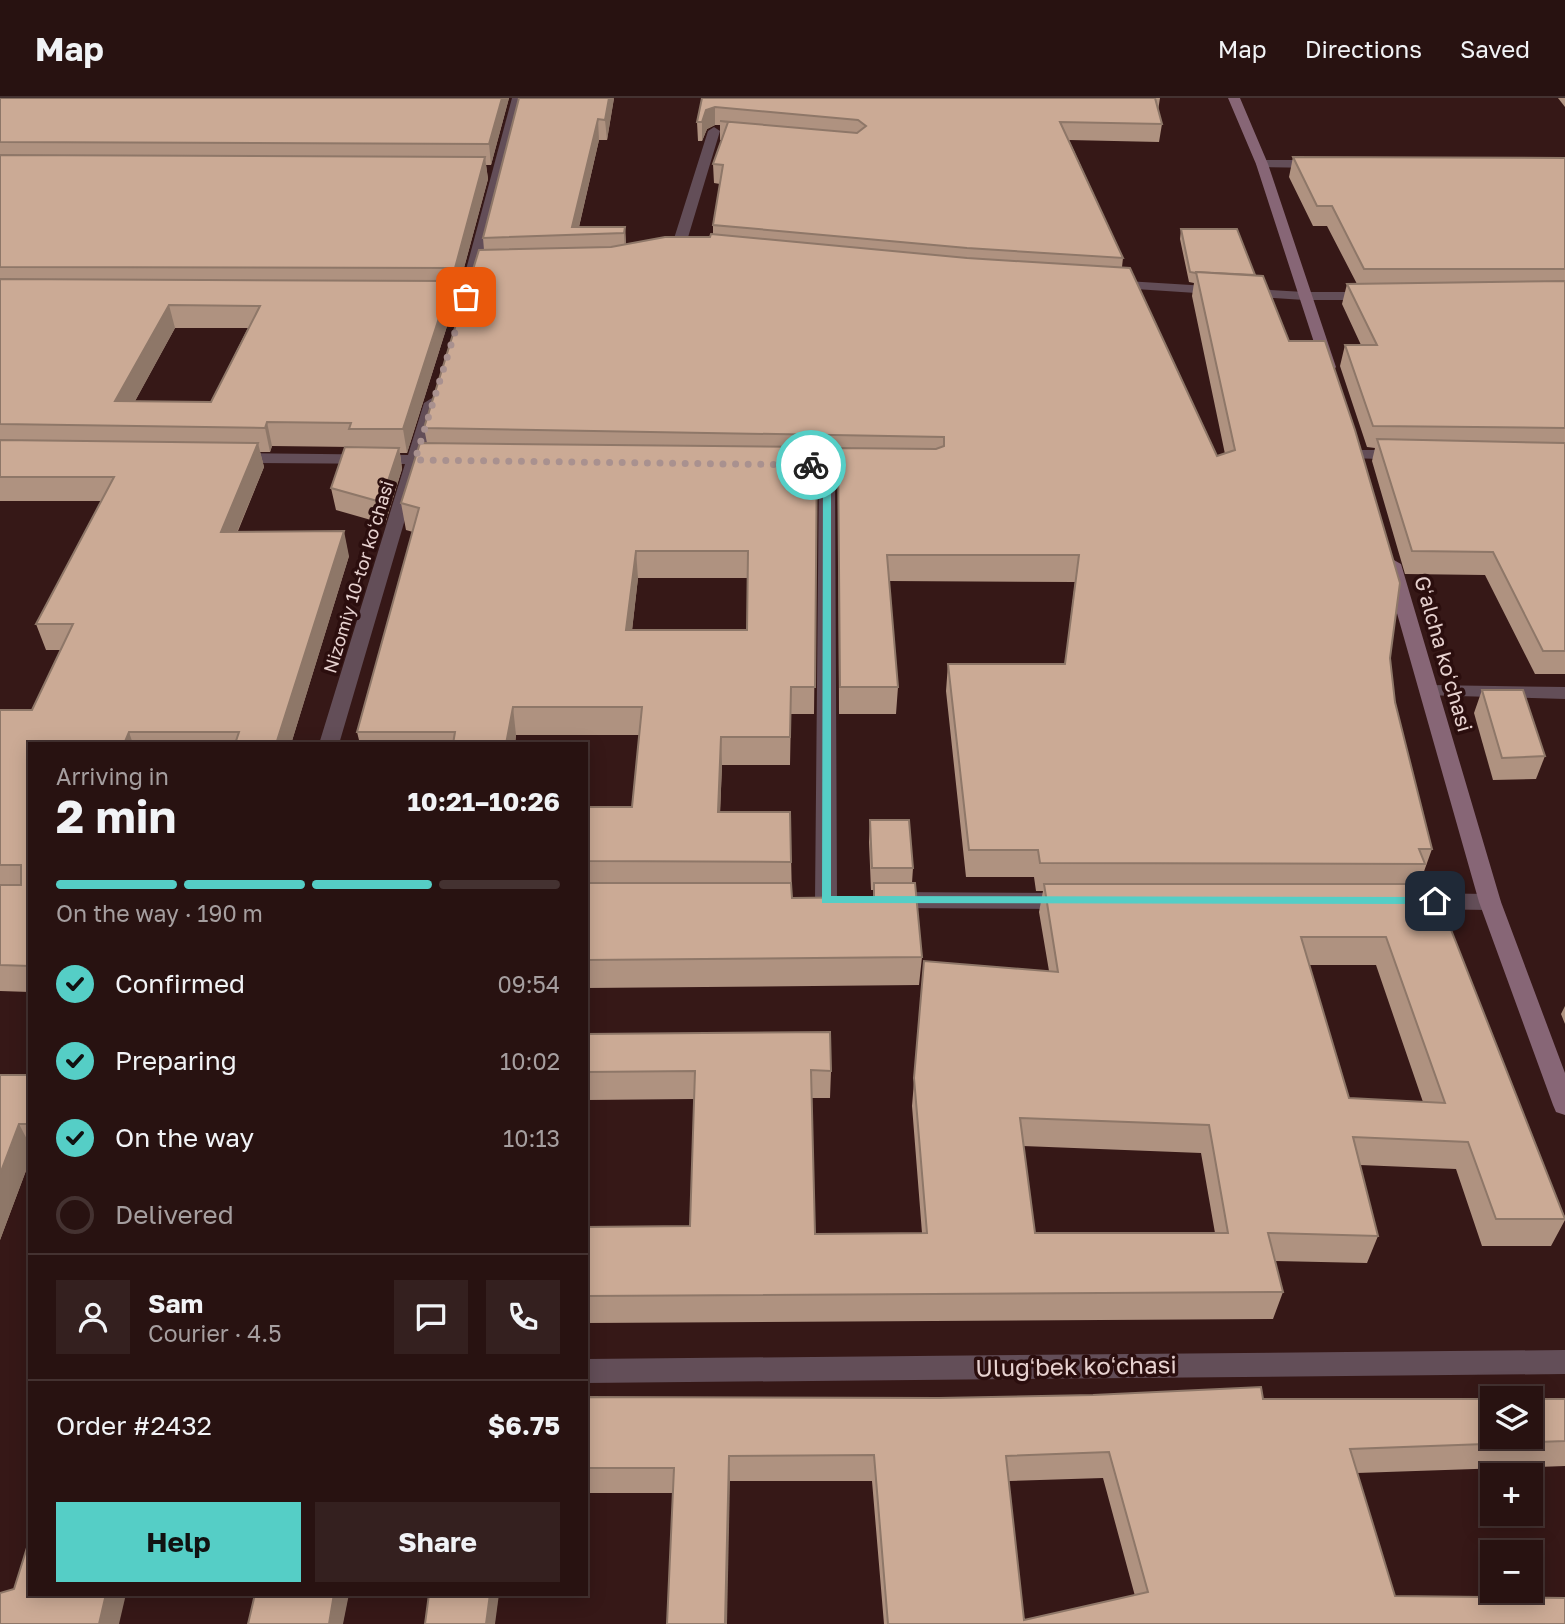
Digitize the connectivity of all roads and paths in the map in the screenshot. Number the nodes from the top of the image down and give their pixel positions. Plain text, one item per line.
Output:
1 (518, 98) edge
2 (1234, 98) edge
3 (714, 131) edge
4 (1262, 164) junction
5 (1331, 164) edge
6 (705, 250) edge
7 (1100, 283) edge
8 (1304, 296) junction
9 (1387, 296) edge
10 (460, 302) edge
11 (1334, 381) edge
12 (438, 385) edge
13 (1359, 455) edge
14 (1414, 456) edge
15 (221, 458) edge
16 (415, 460) junction
17 (456, 460) edge
18 (772, 465) edge
19 (827, 466) junction
20 (880, 466) edge
21 (1387, 547) edge
22 (1430, 691) junction
23 (1565, 692) edge
24 (330, 742) edge
25 (799, 900) edge
26 (826, 900) junction
27 (1089, 901) edge
28 (1393, 901) edge
29 (1490, 902) junction
30 (1565, 1105) edge
31 (1565, 1362) edge
32 (588, 1371) edge

1 - 10 street
2 - 4 street
3 - 6 street
4 - 5 street
4 - 8 street
7 - 8 street
8 - 9 street
8 - 11 street
12 - 16 street, Nizomiy 10-tor koʻchasi
13 - 14 street
15 - 16 street
16 - 17 street
16 - 24 street, Nizomiy 10-tor koʻchasi
18 - 19 street
19 - 20 street
19 - 26 street
21 - 22 street, Gʻalcha koʻchasi
22 - 23 street
22 - 29 street, Gʻalcha koʻchasi
25 - 26 street
26 - 27 street
28 - 29 street
29 - 30 street, Gʻalcha koʻchasi
31 - 32 street, Ulugʻbek koʻchasi

